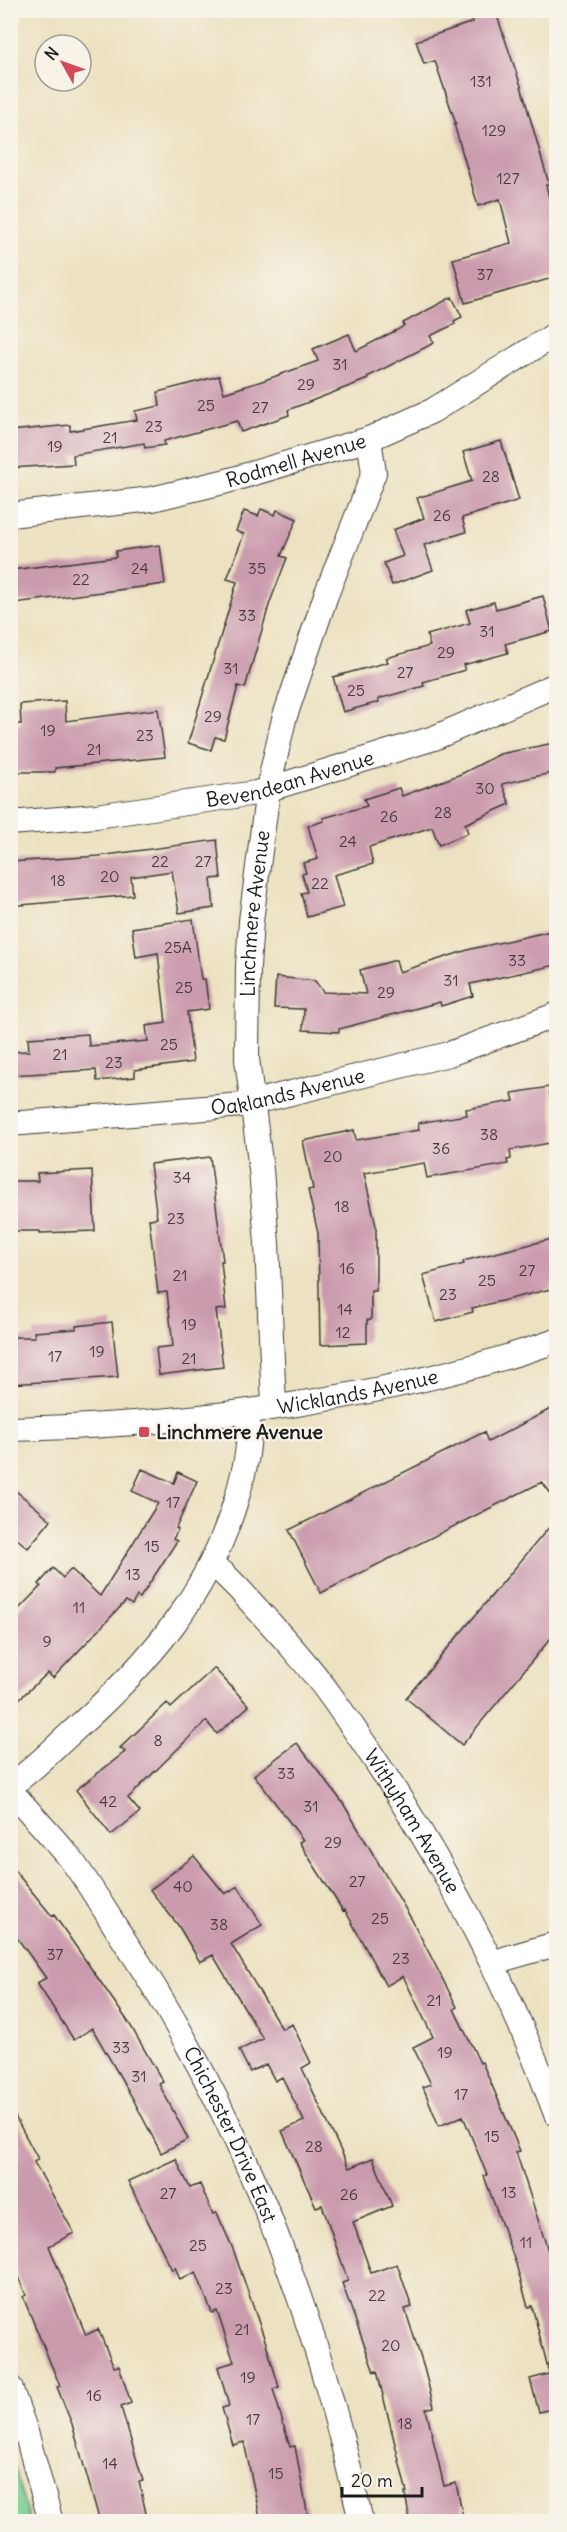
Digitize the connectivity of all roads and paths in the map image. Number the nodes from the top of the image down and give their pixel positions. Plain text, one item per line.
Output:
1 (556, 334) edge
2 (369, 439) junction
3 (10, 515) edge
4 (556, 685) edge
5 (268, 789) junction
6 (10, 823) edge
7 (556, 1015) edge
8 (253, 1102) junction
9 (10, 1124) edge
10 (556, 1341) edge
11 (273, 1406) junction
12 (247, 1412) junction
13 (10, 1429) edge
14 (211, 1566) junction
15 (10, 1788) edge
16 (556, 1944) edge
17 (494, 1966) junction
18 (556, 2114) edge
19 (10, 2387) edge
20 (51, 2522) edge
21 (362, 2522) edge

1 - 2 street, Rodmell Avenue
2 - 3 street, Rodmell Avenue
2 - 5 street, Linchmere Avenue
4 - 5 street, Bevendean Avenue
5 - 6 street, Bevendean Avenue
5 - 8 street, Linchmere Avenue
7 - 8 street, Oaklands Avenue
8 - 9 street, Oaklands Avenue
8 - 11 street, Linchmere Avenue
10 - 11 street, Wicklands Avenue
11 - 12 street, Wicklands Avenue
12 - 13 street, Wicklands Avenue
12 - 14 street
14 - 15 street
14 - 17 street, Withyham Avenue
15 - 21 street, Chichester Drive East
16 - 17 street
17 - 18 street, Withyham Avenue
19 - 20 street

